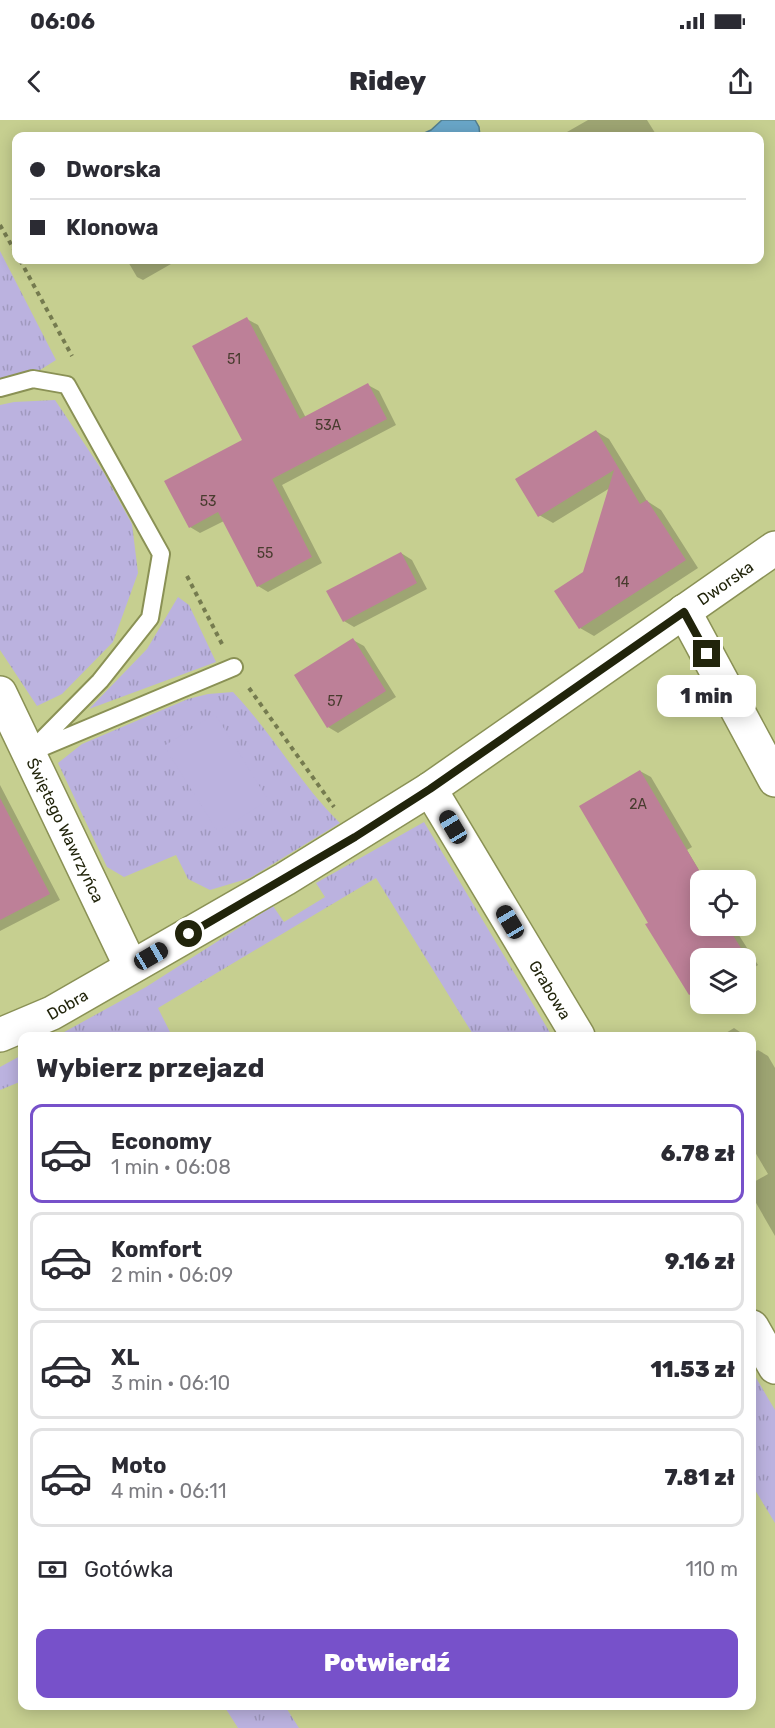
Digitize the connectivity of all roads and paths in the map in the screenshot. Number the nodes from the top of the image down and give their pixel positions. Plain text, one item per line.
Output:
1 (0, 225) edge
2 (12, 246) edge
3 (0, 388) edge
4 (775, 548) edge
5 (684, 612) junction
6 (234, 667) dead end
7 (0, 693) edge
8 (28, 754) junction
9 (775, 780) edge
10 (430, 789) junction
11 (131, 967) junction
12 (576, 1032) edge
13 (0, 1035) edge
14 (756, 1334) edge
15 (775, 1367) edge

1 - 2 path
3 - 8 lane
4 - 5 street, Dworska
5 - 9 street
5 - 10 street, Dworska
6 - 8 lane
7 - 8 street, Świętego Wawrzyńca
8 - 11 street, Świętego Wawrzyńca
10 - 11 street, Dworska
10 - 12 street, Grabowa
11 - 13 street, Dobra
14 - 15 street

